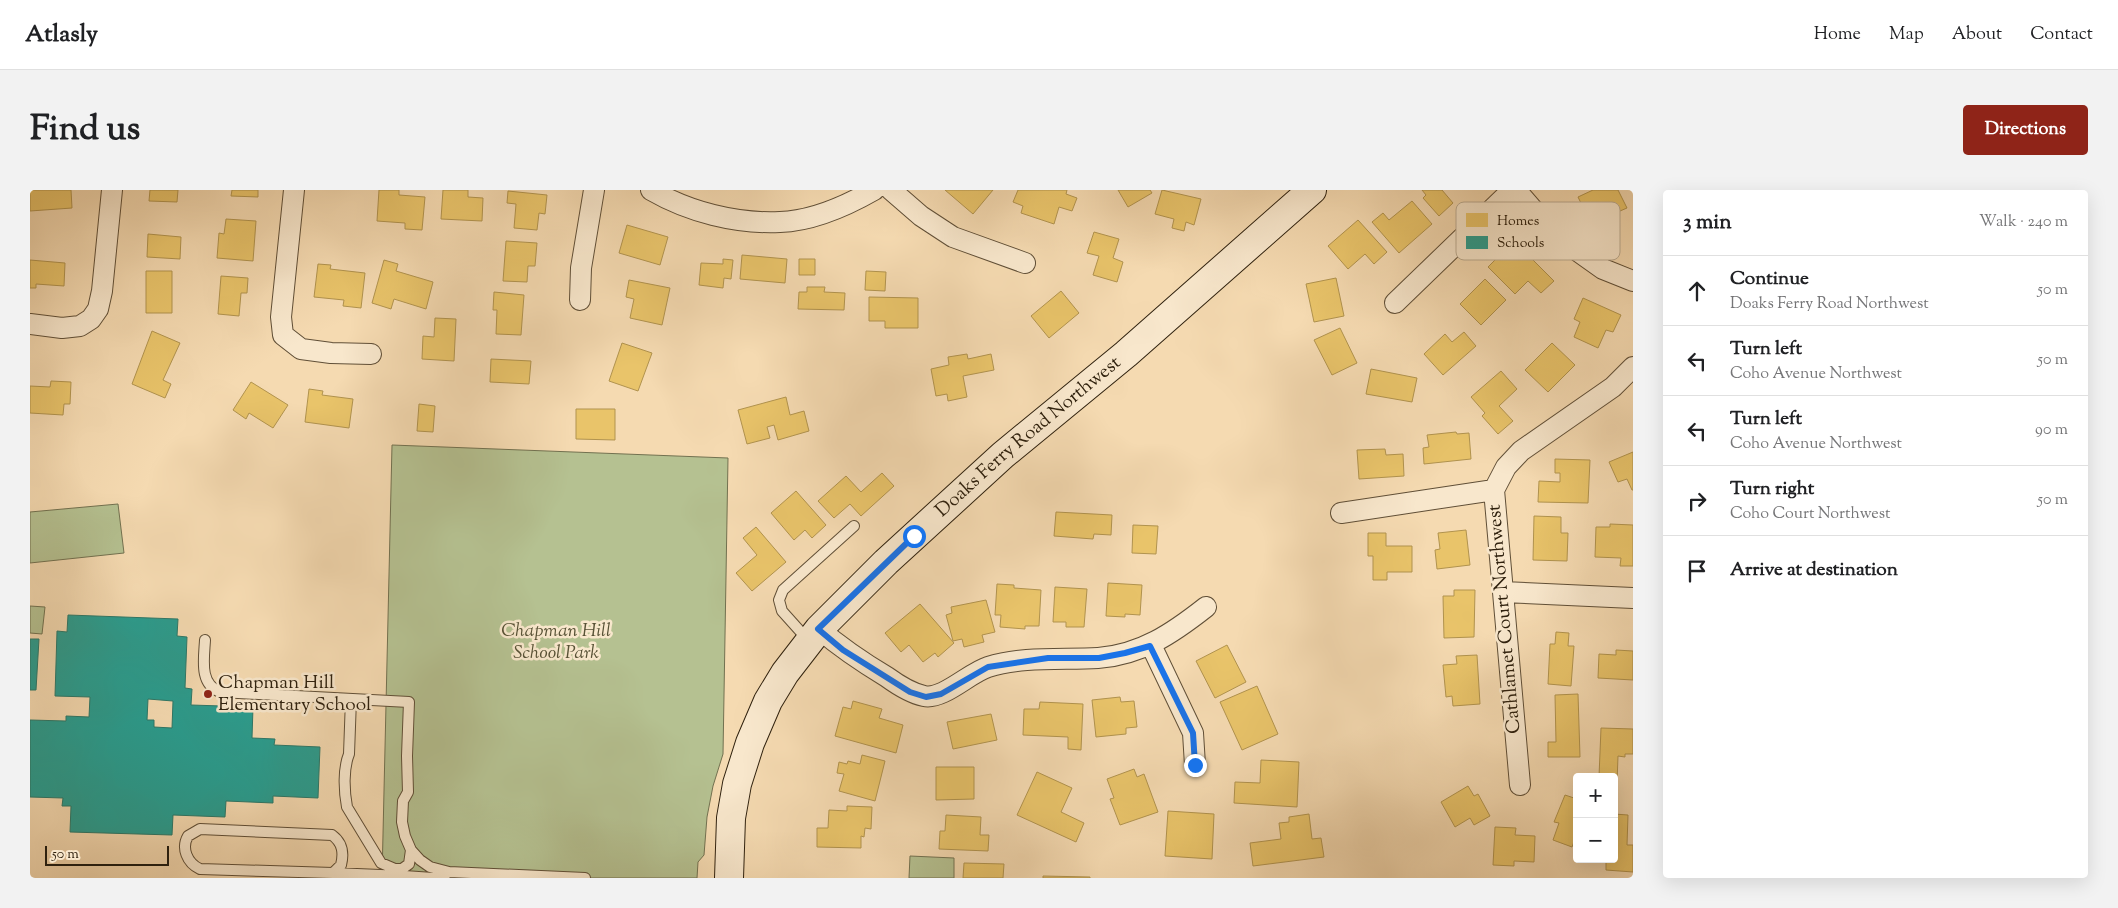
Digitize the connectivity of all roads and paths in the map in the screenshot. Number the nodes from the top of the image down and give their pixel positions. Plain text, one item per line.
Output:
1 (112, 190) edge
2 (294, 190) edge
3 (594, 190) edge
4 (651, 190) edge
5 (874, 190) edge
6 (891, 190) edge
7 (1312, 190) edge
8 (1512, 190) edge
9 (1516, 190) edge
10 (1500, 202) edge
11 (1526, 202) edge
12 (1456, 244) edge
13 (1589, 260) edge
14 (1025, 263) dead end
15 (1633, 281) edge
16 (580, 300) dead end
17 (1395, 303) dead end
18 (30, 324) edge
19 (372, 354) dead end
20 (1633, 367) edge
21 (1494, 490) junction
22 (1341, 513) dead end
23 (854, 526) dead end
24 (1503, 592) junction
25 (1633, 598) edge
26 (1206, 607) dead end
27 (814, 635) junction
28 (205, 640) dead end
29 (1150, 646) junction
30 (351, 699) junction
31 (1195, 765) dead end
32 (1520, 785) dead end
33 (411, 850) junction
34 (395, 869) junction
35 (449, 872) junction
36 (200, 873) edge
37 (333, 873) junction
38 (404, 876) junction
39 (585, 878) edge
40 (729, 878) edge

1 - 18 street
2 - 19 street
3 - 16 street
4 - 5 street
6 - 14 street
7 - 27 main road, Doaks Ferry Road Northwest
8 - 10 street
9 - 11 street
12 - 17 street
13 - 15 street
20 - 21 street, Cathlamet Court Northwest
21 - 22 street
21 - 24 street, Cathlamet Court Northwest
23 - 27 lane
24 - 25 street
24 - 32 street, Cathlamet Court Northwest
26 - 29 street
27 - 29 street
27 - 40 main road, Doaks Ferry Road Northwest
28 - 30 lane
29 - 31 street
30 - 33 lane
30 - 34 lane
33 - 34 lane
33 - 35 lane
34 - 38 lane
35 - 38 lane
35 - 39 lane
36 - 37 lane
36 - 37 lane
37 - 38 lane

